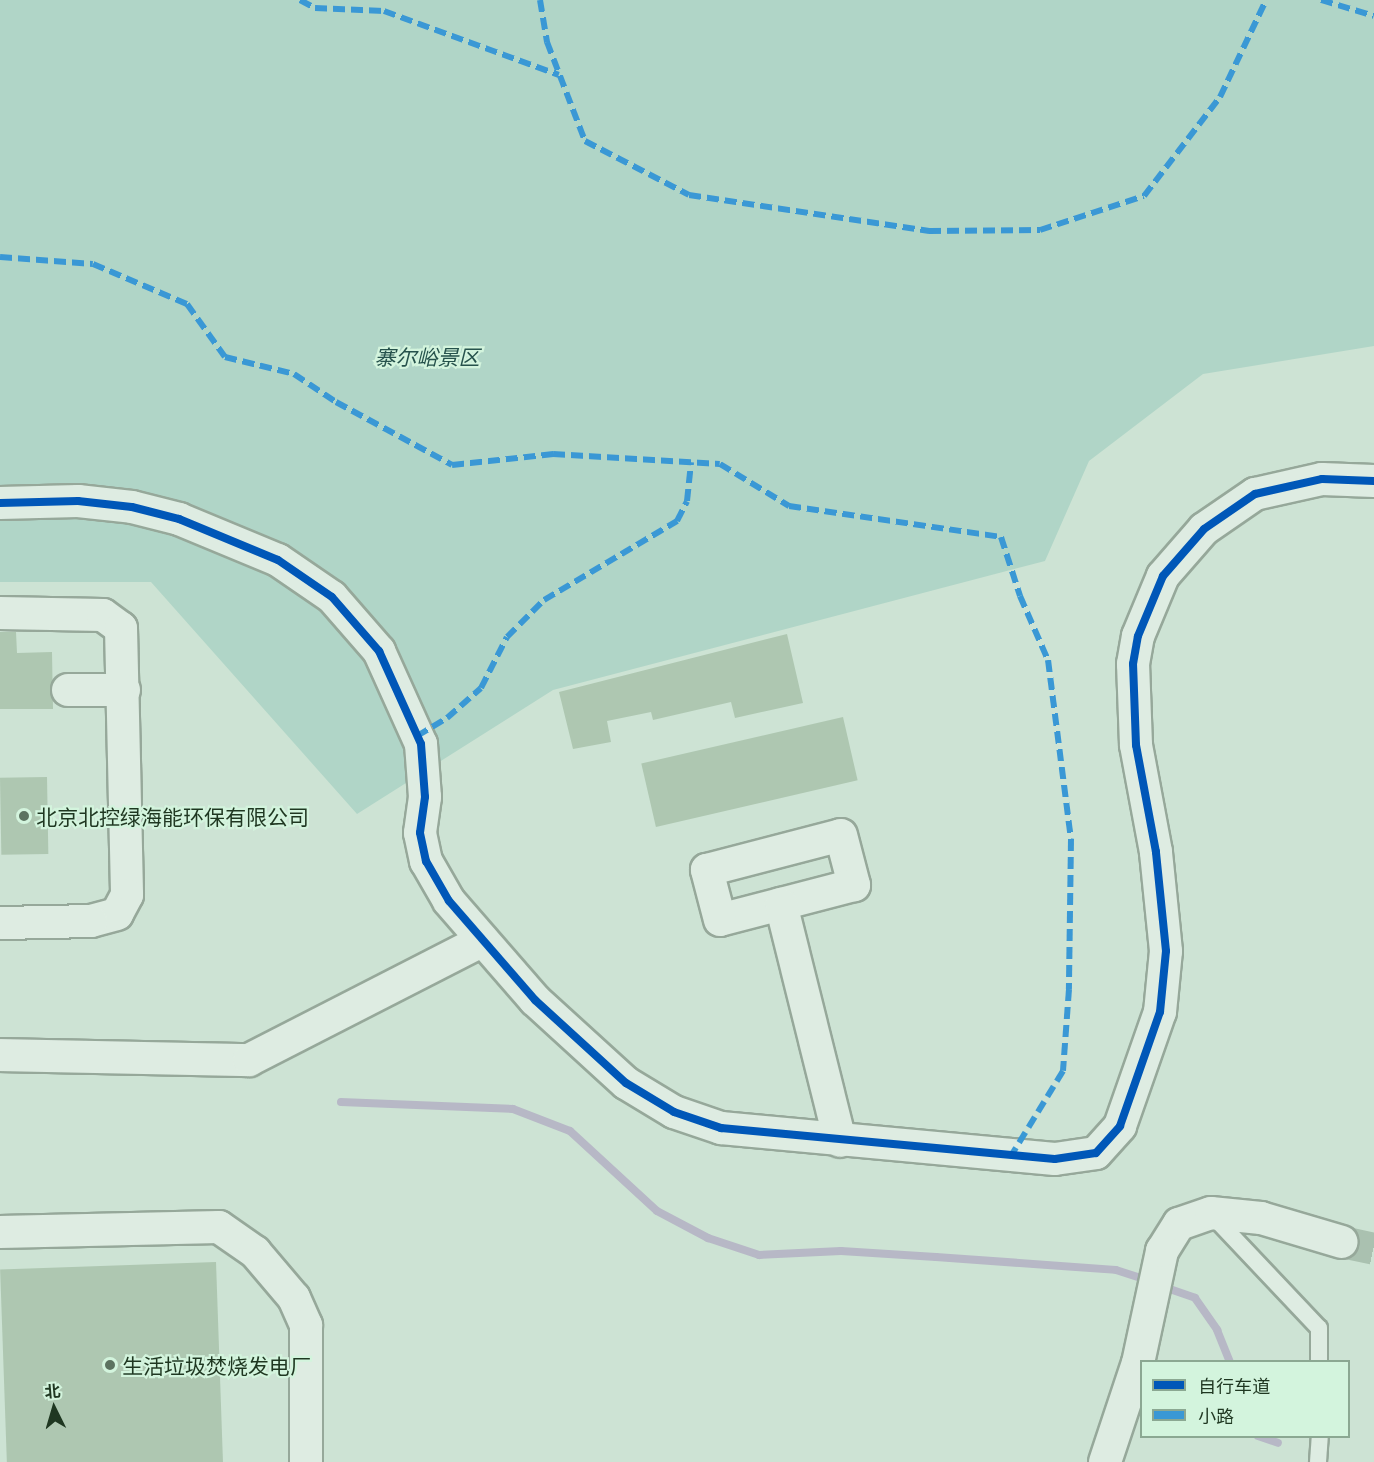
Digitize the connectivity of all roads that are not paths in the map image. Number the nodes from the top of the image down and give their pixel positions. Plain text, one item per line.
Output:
1 (1374, 481) edge
2 (0, 503) edge
3 (0, 613) edge
4 (68, 690) dead end
5 (124, 690) junction
6 (781, 904) dead end
7 (0, 923) edge
8 (482, 941) junction
9 (0, 1055) edge
10 (840, 1141) junction
11 (1210, 1213) junction
12 (0, 1232) edge
13 (1342, 1242) tunnel mouth
14 (1319, 1360) edge
15 (1320, 1438) edge
16 (306, 1462) edge
17 (1105, 1462) edge
18 (1318, 1462) edge

1 - 10 street
2 - 8 street
3 - 5 street
4 - 5 street
5 - 7 street
6 - 10 street
8 - 9 street
8 - 10 street
11 - 13 street
11 - 14 lane
11 - 17 street
12 - 16 street
15 - 18 lane

